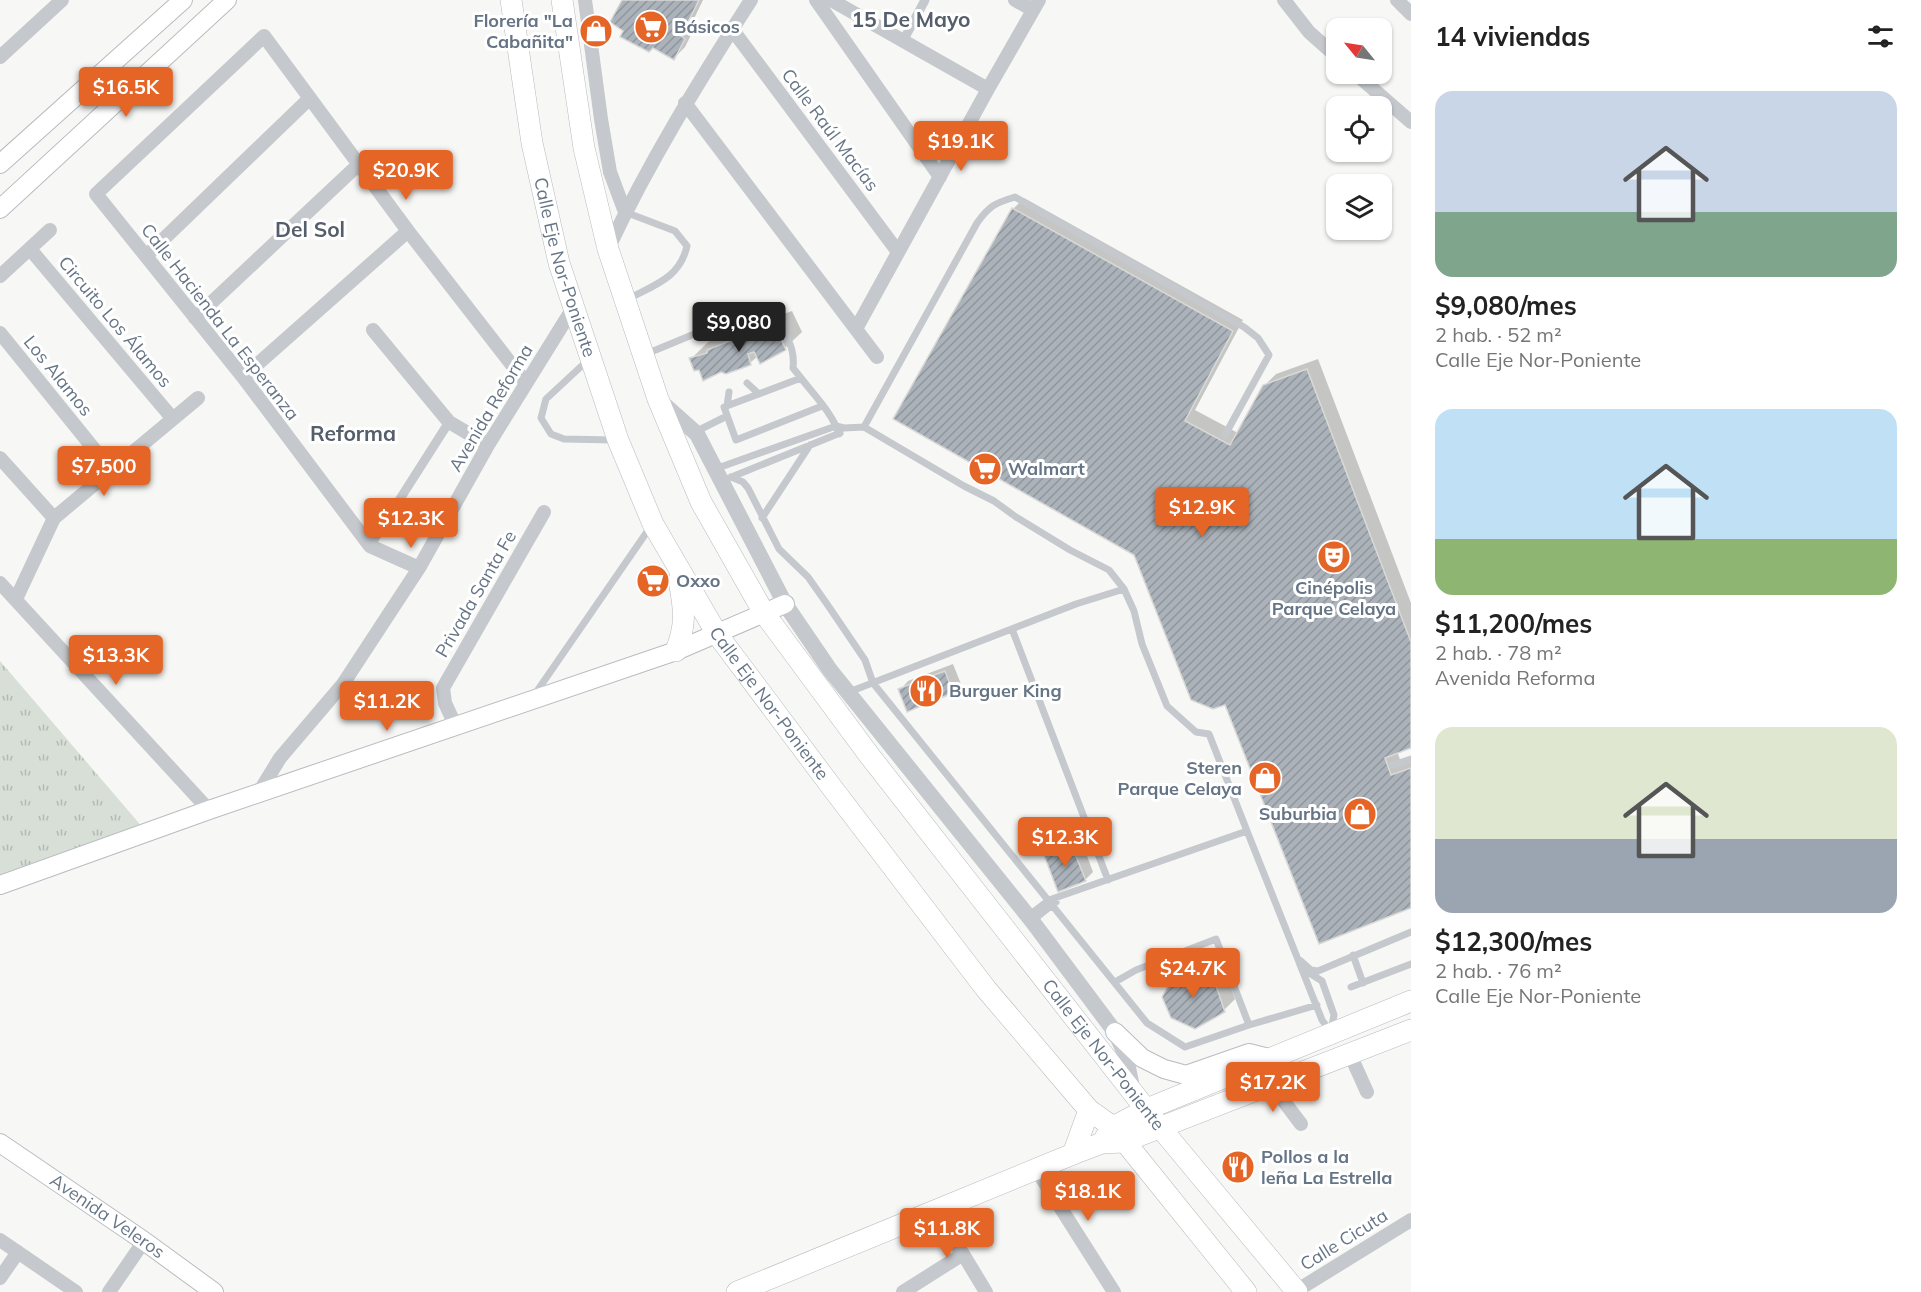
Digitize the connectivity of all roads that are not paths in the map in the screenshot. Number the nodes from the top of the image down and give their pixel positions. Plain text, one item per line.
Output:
1 (62, 0) edge
2 (183, 0) edge
3 (227, 0) edge
4 (511, 0) edge
5 (562, 0) edge
6 (585, 0) edge
7 (751, 0) edge
8 (816, 0) edge
9 (831, 0) edge
10 (925, 0) edge
11 (1016, 0) edge
12 (1284, 0) edge
13 (1397, 0) edge
14 (1036, 5) edge
15 (1411, 14) edge
16 (732, 29) junction
17 (903, 41) junction
18 (1326, 47) edge
19 (0, 57) edge
20 (1367, 84) edge
21 (988, 89) junction
22 (310, 98) junction
23 (685, 103) junction
24 (1411, 122) edge
25 (0, 164) edge
26 (359, 164) junction
27 (940, 177) junction
28 (0, 208) edge
29 (625, 212) junction
30 (50, 230) dead end
31 (408, 231) junction
32 (30, 249) junction
33 (608, 249) junction
34 (898, 252) junction
35 (146, 256) junction
36 (0, 276) edge
37 (626, 301) junction
38 (573, 308) junction
39 (195, 318) junction
40 (856, 329) junction
41 (373, 330) dead end
42 (0, 333) edge
43 (644, 355) junction
44 (877, 357) dead end
45 (590, 358) junction
46 (243, 377) junction
47 (801, 378) junction
48 (526, 383) junction
49 (747, 383) dead end
50 (729, 392) dead end
51 (759, 394) junction
52 (198, 398) dead end
53 (658, 399) junction
54 (727, 406) junction
55 (822, 406) junction
56 (727, 416) junction
57 (173, 419) junction
58 (449, 422) junction
59 (864, 427) junction
60 (840, 429) junction
61 (695, 432) junction
62 (818, 432) junction
63 (1225, 435) dead end
64 (618, 440) junction
65 (811, 444) junction
66 (488, 445) junction
67 (0, 458) edge
68 (111, 470) junction
69 (722, 476) junction
70 (544, 512) dead end
71 (54, 518) junction
72 (762, 518) junction
73 (653, 524) junction
74 (370, 546) junction
75 (678, 567) junction
76 (419, 568) junction
77 (0, 583) edge
78 (1124, 590) junction
79 (16, 599) junction
80 (785, 604) junction
81 (764, 613) junction
82 (1012, 629) junction
83 (717, 634) junction
84 (676, 651) junction
85 (873, 683) junction
86 (849, 692) junction
87 (530, 701) junction
88 (456, 727) junction
89 (1411, 759) edge
90 (1393, 765) dead end
91 (258, 794) junction
92 (208, 810) junction
93 (1247, 831) junction
94 (1108, 880) junction
95 (0, 885) edge
96 (1051, 902) junction
97 (1030, 918) junction
98 (1411, 932) edge
99 (1295, 954) junction
100 (1353, 955) junction
101 (1411, 964) edge
102 (1302, 969) junction
103 (1115, 982) junction
104 (1364, 983) junction
105 (1351, 987) dead end
106 (1411, 1001) edge
107 (1317, 1005) junction
108 (1248, 1024) junction
109 (1411, 1031) edge
110 (1115, 1032) junction
111 (1331, 1033) junction
112 (1346, 1054) junction
113 (1269, 1058) junction
114 (1270, 1083) junction
115 (1133, 1092) junction
116 (1367, 1092) dead end
117 (1089, 1110) junction
118 (1153, 1118) junction
119 (1301, 1124) dead end
120 (1112, 1137) junction
121 (0, 1143) edge
122 (1073, 1154) junction
123 (1036, 1169) junction
124 (933, 1211) junction
125 (1411, 1220) edge
126 (0, 1240) edge
127 (144, 1241) junction
128 (18, 1252) junction
129 (963, 1254) junction
130 (0, 1278) edge
131 (746, 1291) edge
132 (76, 1292) edge
133 (109, 1292) edge
134 (214, 1292) edge
135 (903, 1292) edge
136 (986, 1292) edge
137 (1114, 1292) edge
138 (1246, 1292) edge
139 (1296, 1292) edge

1 - 19 street
2 - 25 main road
3 - 28 main road
4 - 38 main road, Calle Eje Nor-Poniente
5 - 33 main road, Calle Eje Nor-Poniente
6 - 29 street
7 - 16 street
8 - 27 street
9 - 17 street
10 - 17 street
11 - 14 street
12 - 18 street
13 - 15 street
14 - 21 street
16 - 23 street
16 - 34 street, Calle Raúl Macías
17 - 21 street
20 - 24 street
21 - 27 street
22 - 26 street
22 - 35 street
22 - 35 street, Calle Hacienda La Esperanza
23 - 29 street
23 - 40 street
26 - 31 street
26 - 39 street
27 - 34 street
29 - 33 street
29 - 37 lane
30 - 32 street
31 - 46 street
31 - 48 street
32 - 36 street
32 - 57 street, Circuito Los Álamos
33 - 37 main road, Calle Eje Nor-Poniente
34 - 40 street
35 - 39 street, Calle Hacienda La Esperanza
37 - 43 main road, Calle Eje Nor-Poniente
38 - 45 main road, Calle Eje Nor-Poniente
38 - 48 street, Avenida Reforma
39 - 46 street, Calle Hacienda La Esperanza
40 - 44 street
41 - 58 street
42 - 68 street, Los Alamos
43 - 47 lane
43 - 53 main road, Calle Eje Nor-Poniente
45 - 64 main road, Calle Eje Nor-Poniente
45 - 64 lane
46 - 74 street, Calle Hacienda La Esperanza
47 - 51 lane
47 - 55 lane
48 - 66 street, Avenida Reforma
49 - 51 lane
50 - 54 lane
51 - 54 lane
52 - 57 street
53 - 61 street
53 - 81 main road, Calle Eje Nor-Poniente
54 - 56 lane
55 - 56 lane
55 - 60 lane
56 - 61 lane
57 - 68 street
58 - 66 street
58 - 74 street
59 - 60 lane
59 - 63 lane
59 - 78 lane
60 - 62 lane
60 - 65 lane
61 - 69 street
62 - 65 lane
62 - 69 lane
64 - 73 main road, Calle Eje Nor-Poniente
65 - 69 lane
65 - 72 lane
66 - 76 street, Avenida Reforma
67 - 71 street
68 - 71 street
69 - 72 lane
69 - 80 street
70 - 88 street, Privada Santa Fe
71 - 79 street
72 - 85 lane
73 - 75 main road, Calle Eje Nor-Poniente
73 - 87 lane
74 - 76 street, Calle Hacienda La Esperanza
75 - 83 main road, Calle Eje Nor-Poniente
75 - 84 main road
76 - 91 street, Avenida Reforma
77 - 79 street
78 - 82 lane
78 - 93 lane
79 - 92 street
80 - 81 main road
80 - 86 street
81 - 83 main road
81 - 115 main road, Calle Eje Nor-Poniente
82 - 85 lane
82 - 94 lane
83 - 84 main road
83 - 117 main road, Calle Eje Nor-Poniente
84 - 87 main road
85 - 86 lane
85 - 96 lane
86 - 97 street
87 - 88 main road
88 - 91 main road
89 - 90 lane
91 - 92 main road
92 - 95 main road
93 - 94 lane
93 - 99 lane
94 - 96 lane
96 - 97 lane
96 - 103 lane
97 - 110 street
98 - 100 lane
99 - 100 lane
99 - 102 lane
100 - 104 lane
101 - 104 lane
102 - 107 lane
102 - 111 lane
103 - 108 lane
103 - 108 lane
104 - 105 lane
106 - 111 main road
107 - 108 lane
107 - 111 lane
109 - 112 main road
110 - 113 main road
110 - 115 street
111 - 112 main road
111 - 113 main road
112 - 114 main road
112 - 116 street
113 - 118 main road
114 - 118 main road
114 - 119 street
115 - 118 main road, Calle Eje Nor-Poniente
117 - 120 main road, Calle Eje Nor-Poniente
117 - 122 main road
118 - 120 main road
118 - 139 main road, Calle Eje Nor-Poniente
120 - 122 main road
120 - 138 main road, Calle Eje Nor-Poniente
121 - 127 main road, Avenida Veleros
122 - 123 main road
123 - 124 main road
123 - 137 street
124 - 129 street
124 - 131 main road
125 - 139 street, Calle Cicuta
126 - 128 street
127 - 133 street
127 - 134 main road, Avenida Veleros
128 - 130 street
128 - 132 street
129 - 135 street
129 - 136 street

